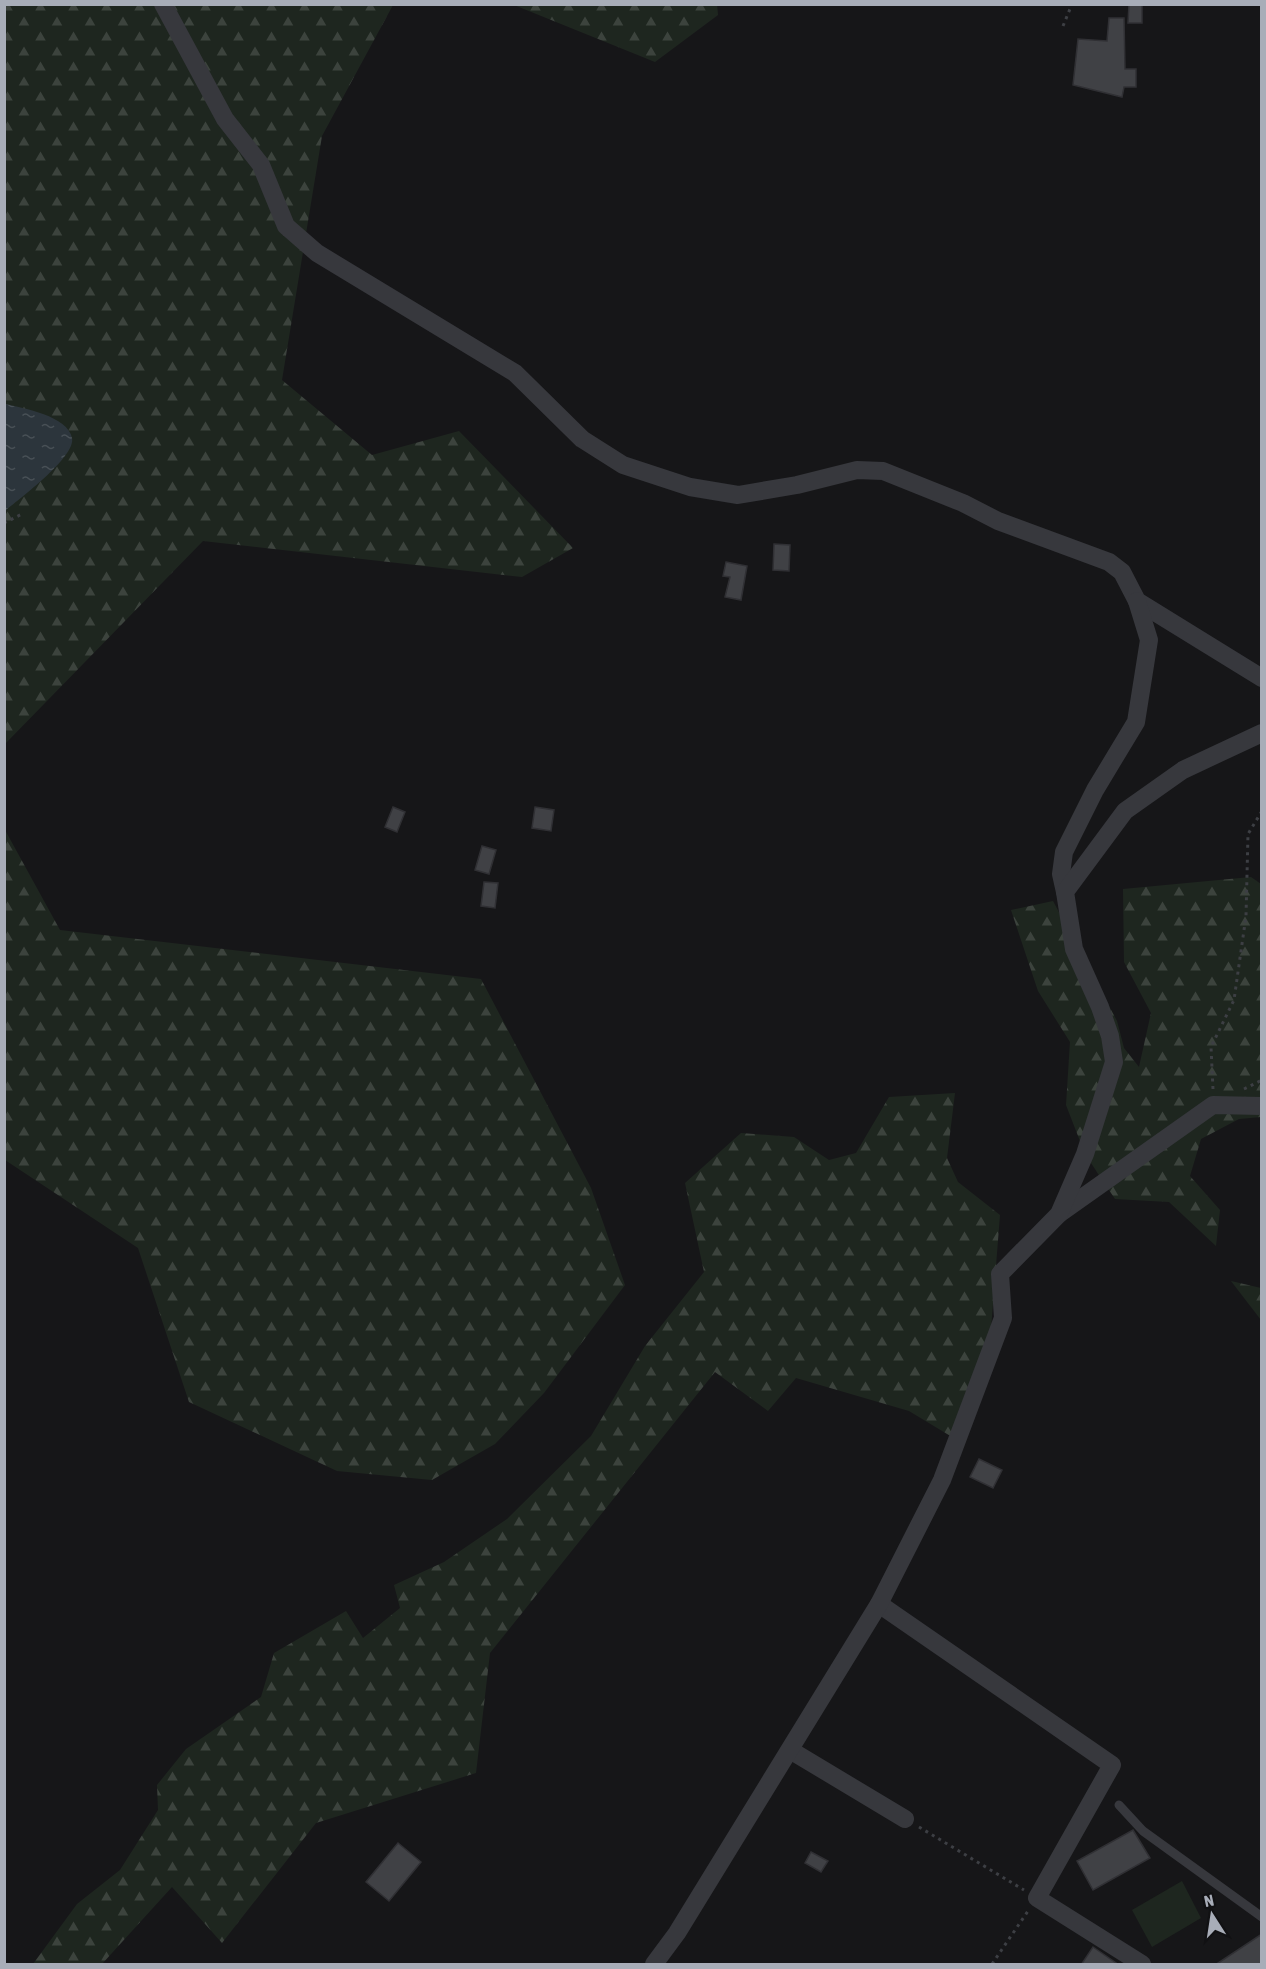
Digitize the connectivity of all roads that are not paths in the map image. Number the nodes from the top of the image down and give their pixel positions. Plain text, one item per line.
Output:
1 (163, 4) edge
2 (1137, 601) junction
3 (1262, 678) edge
4 (1262, 733) edge
5 (1065, 892) junction
6 (1262, 1106) edge
7 (1059, 1214) junction
8 (879, 1604) junction
9 (790, 1750) junction
10 (1119, 1806) dead end
11 (905, 1819) road end
12 (1262, 1917) edge
13 (654, 1965) edge
14 (1142, 1965) edge

1 - 2 street
2 - 3 street
2 - 5 street
4 - 5 street
5 - 7 street
6 - 7 street
7 - 8 street
8 - 9 street
8 - 14 street
9 - 11 street
9 - 13 street
10 - 12 lane

